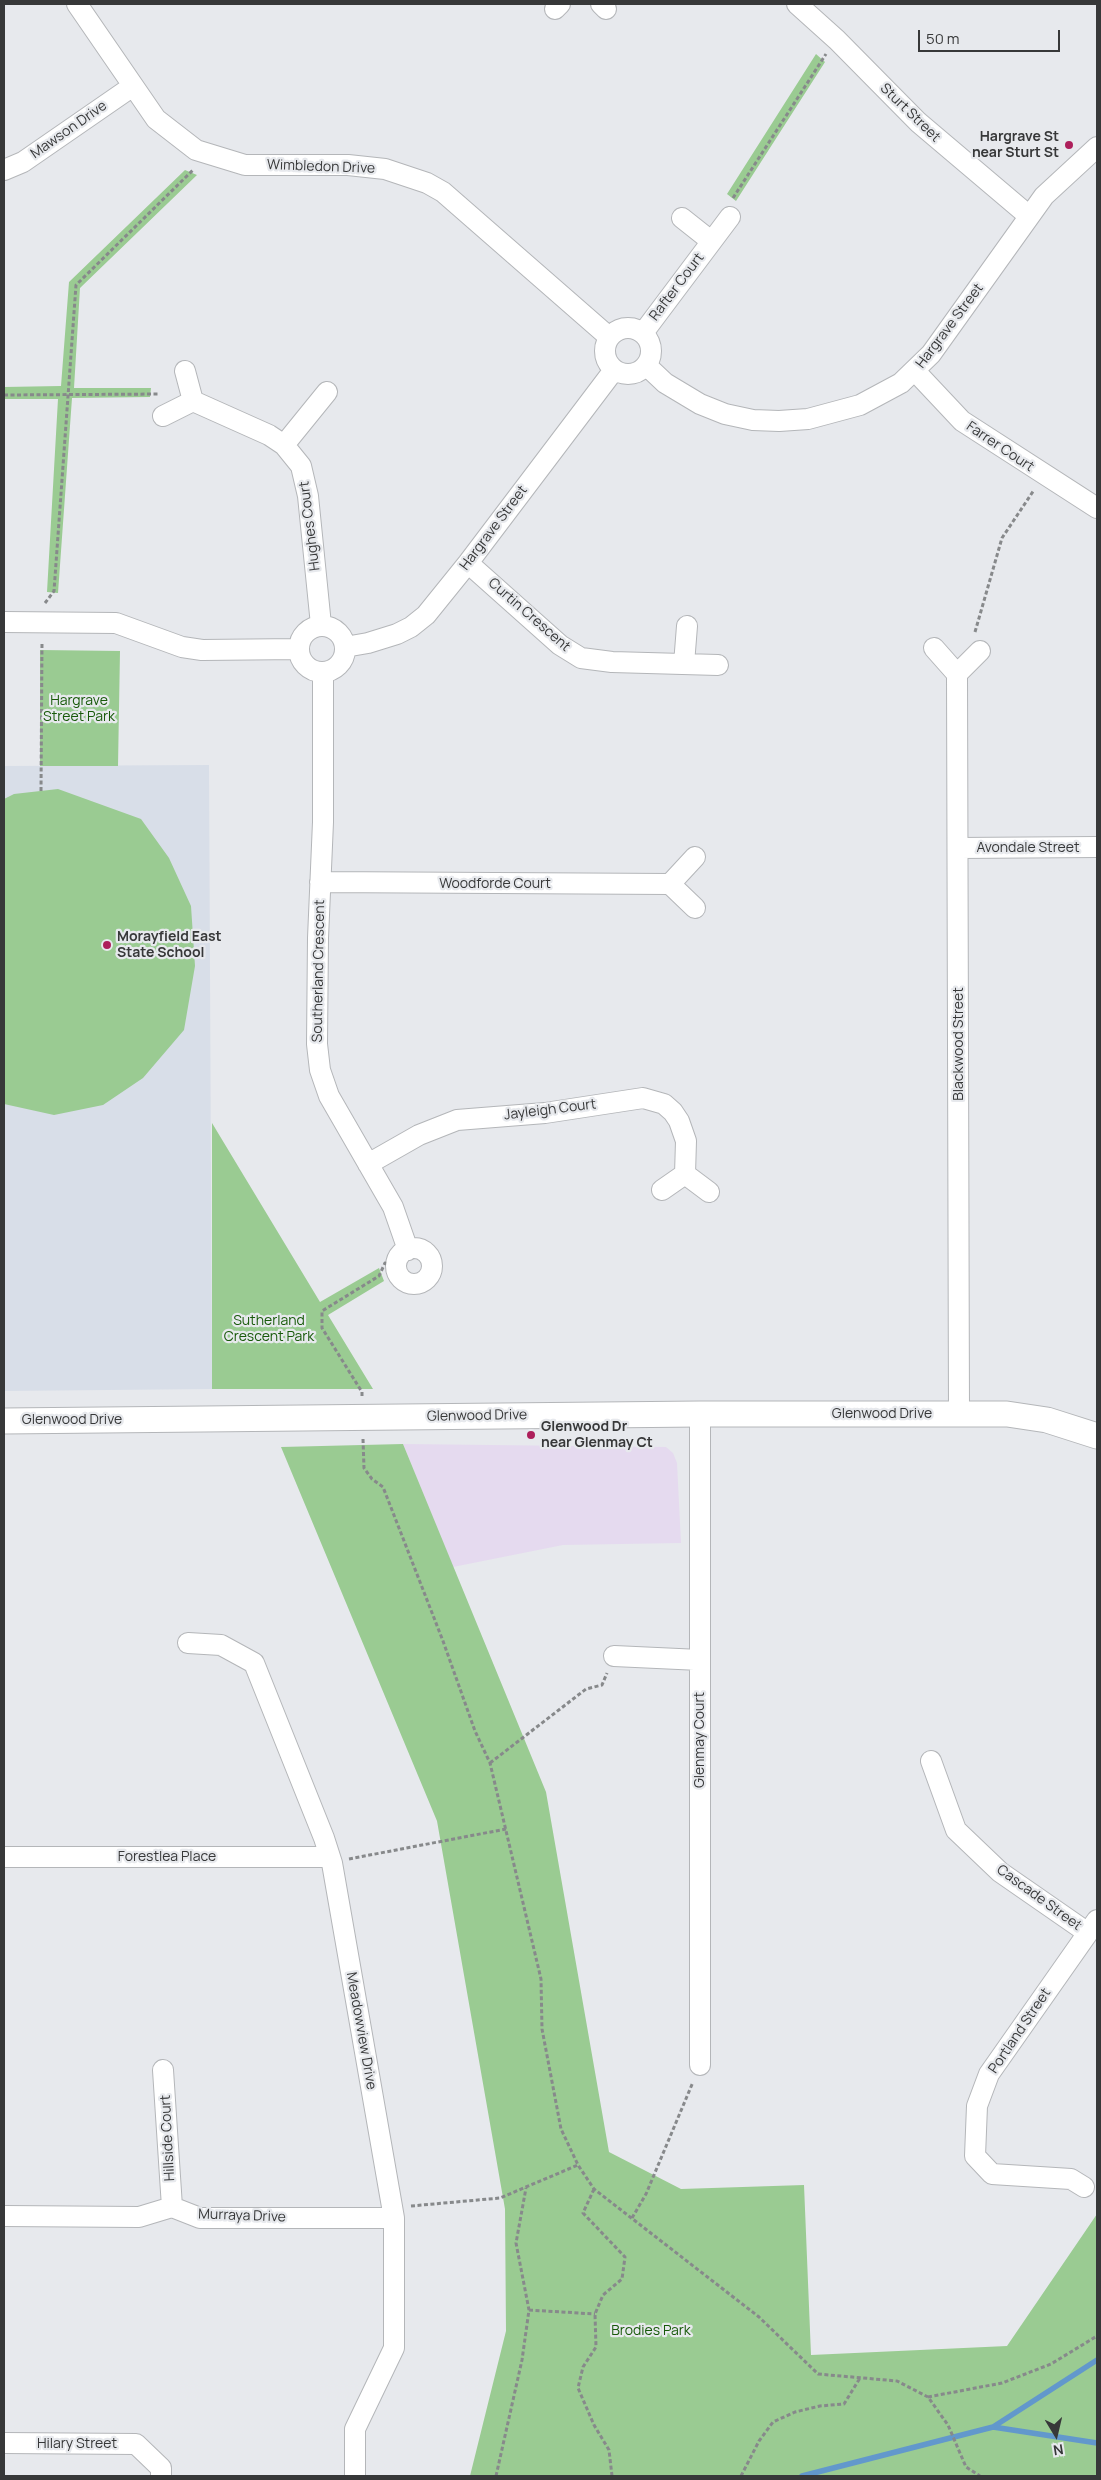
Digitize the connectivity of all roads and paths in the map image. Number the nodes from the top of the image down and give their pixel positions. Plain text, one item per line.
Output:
1 (77, 4) edge
2 (797, 4) edge
3 (837, 40) junction
4 (133, 86) junction
5 (1097, 147) edge
6 (195, 162) dead end
7 (4, 170) edge
8 (1029, 216) junction
9 (730, 217) joint
10 (682, 218) dead end
11 (711, 241) junction
12 (643, 333) junction
13 (609, 337) junction
14 (646, 366) junction
15 (614, 370) junction
16 (184, 371) dead end
17 (915, 371) junction
18 (327, 392) dead end
19 (68, 394) junction
20 (4, 395) edge
21 (193, 401) junction
22 (163, 416) dead end
23 (284, 445) junction
24 (1043, 475) junction
25 (1097, 508) edge
26 (468, 563) junction
27 (43, 606) dead end
28 (4, 622) edge
29 (321, 626) junction
30 (687, 626) dead end
31 (42, 634) dead end
32 (345, 647) junction
33 (934, 648) dead end
34 (299, 649) junction
35 (980, 651) joint
36 (684, 664) junction
37 (718, 665) dead end
38 (323, 672) junction
39 (957, 674) junction
40 (41, 791) dead end
41 (1097, 847) edge
42 (959, 848) junction
43 (695, 857) dead end
44 (320, 882) junction
45 (670, 884) junction
46 (695, 908) dead end
47 (368, 1164) junction
48 (685, 1174) junction
49 (662, 1190) dead end
50 (709, 1192) dead end
51 (403, 1257) joint
52 (362, 1399) dead end
53 (959, 1413) junction
54 (700, 1414) junction
55 (4, 1421) edge
56 (362, 1436) dead end
57 (1097, 1436) edge
58 (188, 1644) dead end
59 (614, 1656) joint
60 (700, 1660) junction
61 (930, 1761) dead end
62 (490, 1763) junction
63 (506, 1829) junction
64 (4, 1857) edge
65 (331, 1860) junction
66 (1092, 1927) edge
67 (700, 2065) joint
68 (164, 2070) dead end
69 (578, 2165) junction
70 (1084, 2187) dead end
71 (526, 2188) junction
72 (594, 2189) junction
73 (172, 2207) junction
74 (393, 2213) junction
75 (4, 2216) edge
76 (632, 2218) junction
77 (529, 2310) junction
78 (594, 2314) junction
79 (1097, 2336) edge
80 (860, 2378) junction
81 (928, 2397) junction
82 (4, 2443) edge
83 (161, 2476) edge
84 (355, 2476) edge
85 (496, 2476) edge
86 (612, 2476) edge
87 (741, 2476) edge
88 (980, 2476) edge

1 - 4 street, Wimbledon Drive
2 - 3 street, Sturt Street
3 - 8 street, Sturt Street
3 - 9 path
4 - 7 street, Mawson Drive
4 - 13 street, Wimbledon Drive
5 - 8 street, Hargrave Street
6 - 19 path
8 - 17 street, Hargrave Street
9 - 11 street, Rafter Court
10 - 11 street, Rafter Court
11 - 12 street, Rafter Court
12 - 13 street
12 - 14 street
13 - 15 street
14 - 15 street
14 - 17 street, Hargrave Street
15 - 26 street, Hargrave Street
16 - 21 street
17 - 24 street, Farrer Court
18 - 23 street
19 - 20 path
19 - 21 path
19 - 27 path
21 - 22 street
21 - 23 street, Hughes Court
23 - 29 street, Hughes Court
24 - 25 street, Farrer Court
24 - 35 path
26 - 32 street, Hargrave Street
26 - 36 street, Curtin Crescent
28 - 34 street
29 - 32 street
29 - 34 street
30 - 36 street
31 - 40 path
32 - 38 street
33 - 39 street
34 - 38 street
35 - 39 street
36 - 37 street, Curtin Crescent
38 - 44 street, Southerland Crescent
39 - 42 street, Blackwood Street
41 - 42 street, Avondale Street
42 - 53 street, Blackwood Street
43 - 45 street
44 - 45 street, Woodforde Court
44 - 47 street, Southerland Crescent
45 - 46 street
47 - 48 street, Jayleigh Court
47 - 51 street, Southerland Crescent
48 - 49 street
48 - 50 street
51 - 52 path
53 - 54 street, Glenwood Drive
53 - 57 street, Glenwood Drive
54 - 55 street, Glenwood Drive
54 - 60 street, Glenmay Court
56 - 62 path
58 - 65 street, Meadowview Drive
59 - 60 street
59 - 62 path
60 - 67 street, Glenmay Court
61 - 66 street, Cascade Street
62 - 63 path
63 - 65 path
63 - 69 path
64 - 65 street, Forestlea Place
65 - 74 street, Meadowview Drive
66 - 70 street, Portland Street
67 - 76 path
68 - 73 street, Hillside Court
69 - 71 path
69 - 72 path
71 - 74 path
71 - 77 path
72 - 76 path
72 - 78 path
73 - 74 street, Murraya Drive
73 - 75 street
74 - 84 street, Meadowview Drive
76 - 80 path
77 - 78 path
77 - 85 path
78 - 86 path
79 - 81 path
80 - 81 path
80 - 87 path
81 - 88 path
82 - 83 street, Hilary Street

